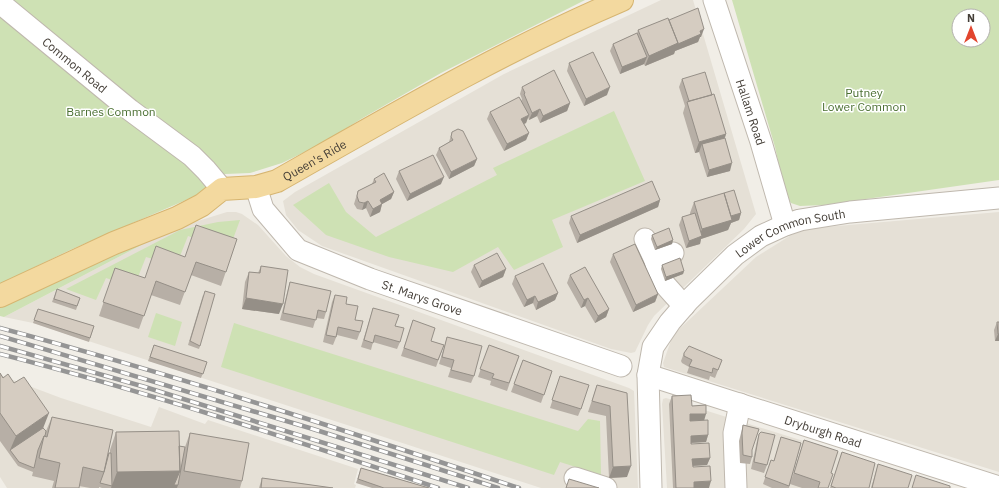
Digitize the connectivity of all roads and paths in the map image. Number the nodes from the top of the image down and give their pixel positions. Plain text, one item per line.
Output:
1 (622, 0) edge
2 (714, 0) edge
3 (0, 3) edge
4 (256, 187) junction
5 (222, 190) junction
6 (999, 198) edge
7 (785, 225) junction
8 (644, 239) dead end
9 (0, 296) edge
10 (684, 306) junction
11 (621, 366) dead end
12 (648, 376) junction
13 (740, 404) junction
14 (575, 478) dead end
15 (999, 487) edge
16 (606, 488) edge
17 (652, 488) edge
18 (736, 488) edge

1 - 4 main road, Queen's Ride
2 - 7 street, Hallam Road
3 - 5 street, Common Road
4 - 5 main road, Queen's Ride
4 - 11 street, St. Marys Grove
5 - 9 main road
6 - 7 street, Lower Common South
7 - 10 street, Lower Common South
8 - 10 street
10 - 12 street, Lower Common South
12 - 13 street, Dryburgh Road
12 - 17 street, Lower Common South
13 - 15 street, Dryburgh Road
13 - 18 street
14 - 16 street

